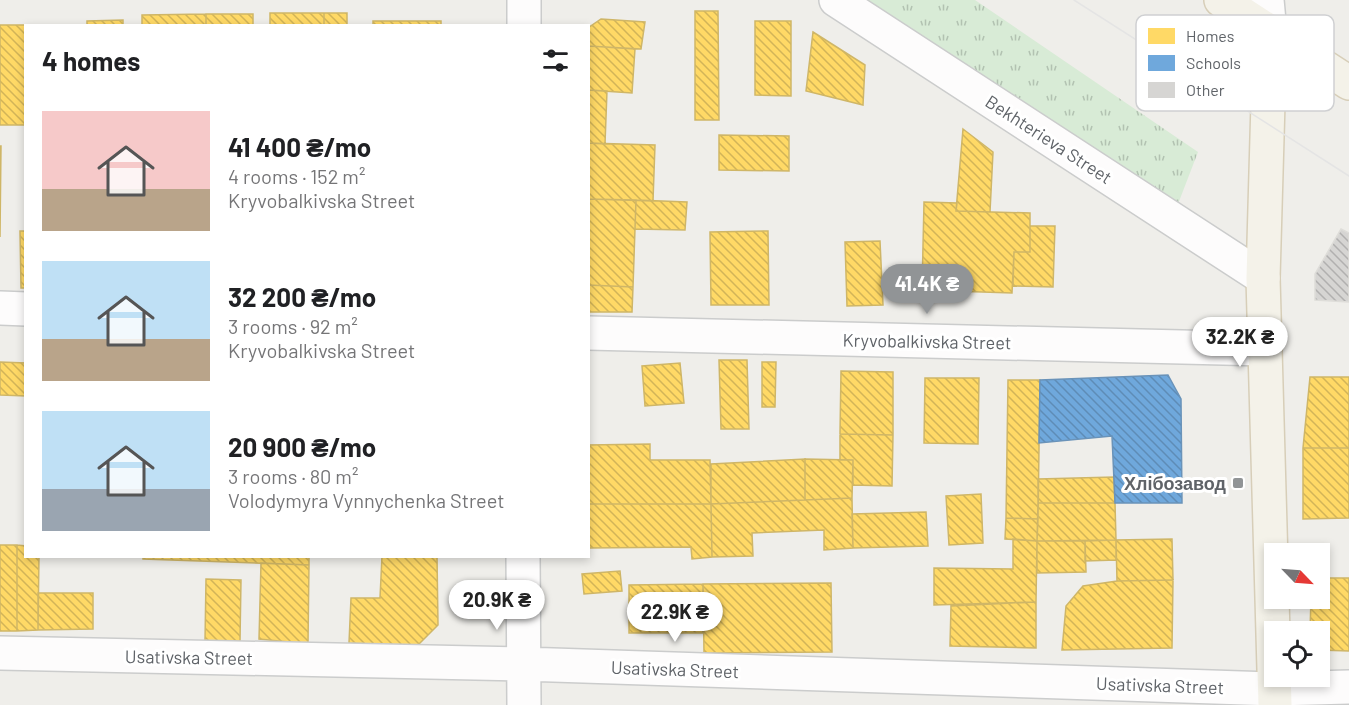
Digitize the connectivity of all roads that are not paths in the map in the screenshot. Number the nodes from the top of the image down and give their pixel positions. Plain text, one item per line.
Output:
1 (524, 0) edge
2 (836, 0) edge
3 (1221, 0) edge
4 (1266, 15) edge
5 (524, 24) edge
6 (1334, 70) edge
7 (1349, 83) edge
8 (1267, 111) edge
9 (1263, 278) junction
10 (0, 308) edge
11 (24, 309) edge
12 (590, 333) edge
13 (1265, 349) junction
14 (523, 558) edge
15 (0, 653) edge
16 (523, 664) junction
17 (1349, 687) edge
18 (1275, 697) edge
19 (524, 705) edge

1 - 5 street
2 - 9 street, Bekhterieva Street
3 - 4 main road
6 - 7 main road
8 - 9 main road
9 - 13 main road
10 - 11 street
12 - 13 street, Kryvobalkivska Street
13 - 18 main road
14 - 16 street
15 - 16 street, Usativska Street
16 - 18 street, Usativska Street
16 - 19 street
17 - 18 street, Usativska Street

